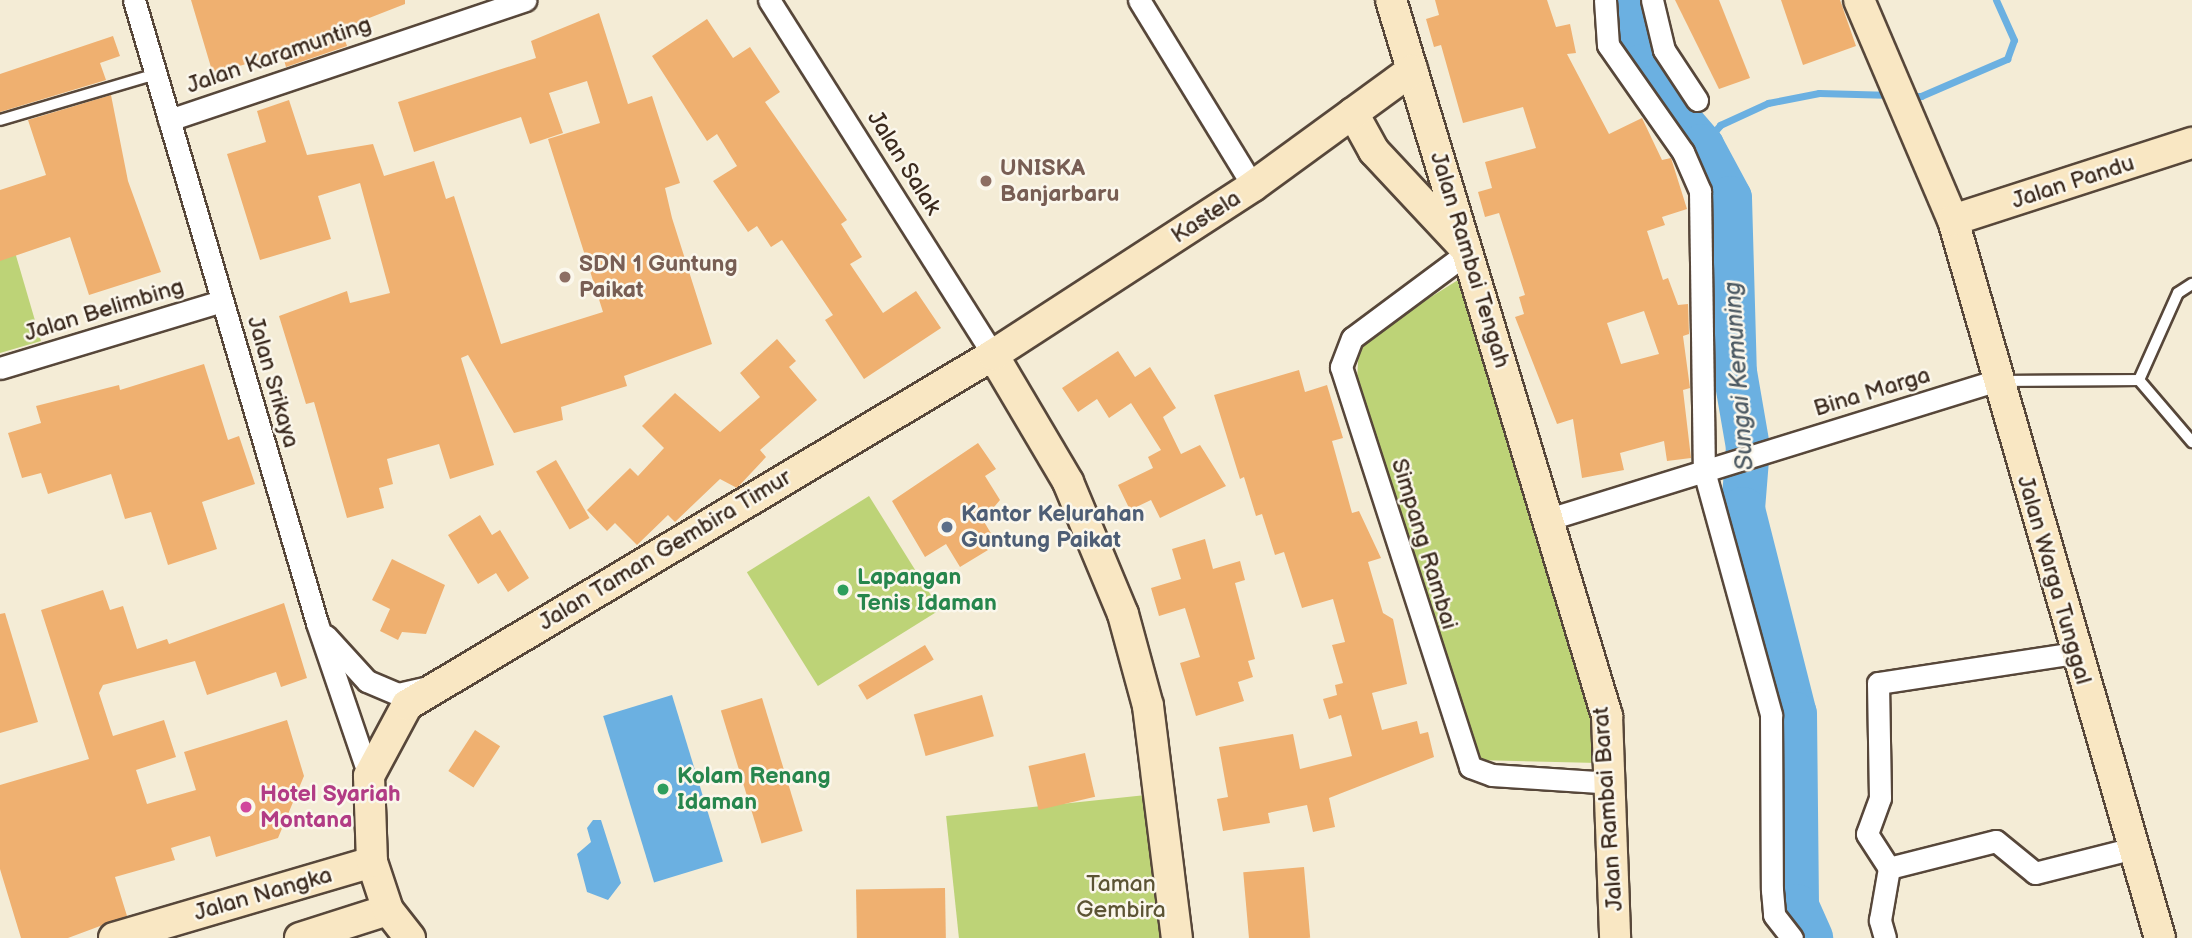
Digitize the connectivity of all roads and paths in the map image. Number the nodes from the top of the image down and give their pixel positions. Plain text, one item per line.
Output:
1 (134, 0) edge
2 (525, 0) edge
3 (769, 0) edge
4 (1139, 0) edge
5 (1391, 0) edge
6 (1605, 0) edge
7 (1652, 0) edge
8 (1859, 0) edge
9 (1412, 70) junction
10 (156, 74) junction
11 (1697, 100) dead end
12 (1353, 113) junction
13 (0, 120) edge
14 (170, 120) junction
15 (2192, 143) edge
16 (1253, 186) junction
17 (1953, 220) junction
18 (1468, 252) junction
19 (2192, 284) edge
20 (222, 301) junction
21 (993, 355) junction
22 (0, 368) edge
23 (2139, 380) junction
24 (1995, 381) junction
25 (2192, 442) edge
26 (1707, 470) junction
27 (1549, 519) junction
28 (317, 623) junction
29 (2075, 653) junction
30 (433, 687) junction
31 (369, 776) junction
32 (1611, 783) junction
33 (2134, 848) junction
34 (373, 862) junction
35 (1889, 868) junction
36 (388, 910) junction
37 (114, 938) edge
38 (300, 938) edge
39 (410, 938) edge
40 (1177, 938) edge
41 (1615, 938) edge
42 (1792, 938) edge
43 (1885, 938) edge
44 (2160, 938) edge

1 - 10 street, Jalan Srikaya
2 - 14 street, Jalan Karamunting
3 - 21 street, Jalan Salak
4 - 16 street
5 - 9 street, Jalan Rambai Tengah
6 - 26 street
7 - 11 street
8 - 17 street, Jalan Warga Tunggal
9 - 12 street, Kastela
9 - 18 street, Jalan Rambai Tengah
10 - 13 lane
10 - 14 street, Jalan Srikaya
12 - 16 street, Kastela
12 - 18 street
14 - 20 street, Jalan Srikaya
15 - 17 street, Jalan Pandu
16 - 21 street, Kastela
17 - 24 street, Jalan Warga Tunggal
18 - 27 street, Jalan Rambai Tengah
18 - 32 street, Simpang Rambai
19 - 23 lane
20 - 22 street, Jalan Belimbing
20 - 28 street, Jalan Srikaya
21 - 30 street, Jalan Taman Gembira Timur
21 - 40 street
23 - 24 lane
23 - 25 lane
24 - 26 street, Bina Marga
24 - 29 street, Jalan Warga Tunggal
26 - 27 street
26 - 42 street
27 - 32 street, Jalan Rambai Barat
28 - 30 street
28 - 31 street, Jalan Srikaya
29 - 33 street, Jalan Warga Tunggal
29 - 35 street
30 - 31 street, Jalan Taman Gembira Timur
31 - 34 street
32 - 41 street, Jalan Rambai Barat
33 - 35 street
33 - 44 street, Jalan Warga Tunggal
34 - 36 street
34 - 37 street, Jalan Nangka
35 - 43 street
36 - 38 street
36 - 39 street

